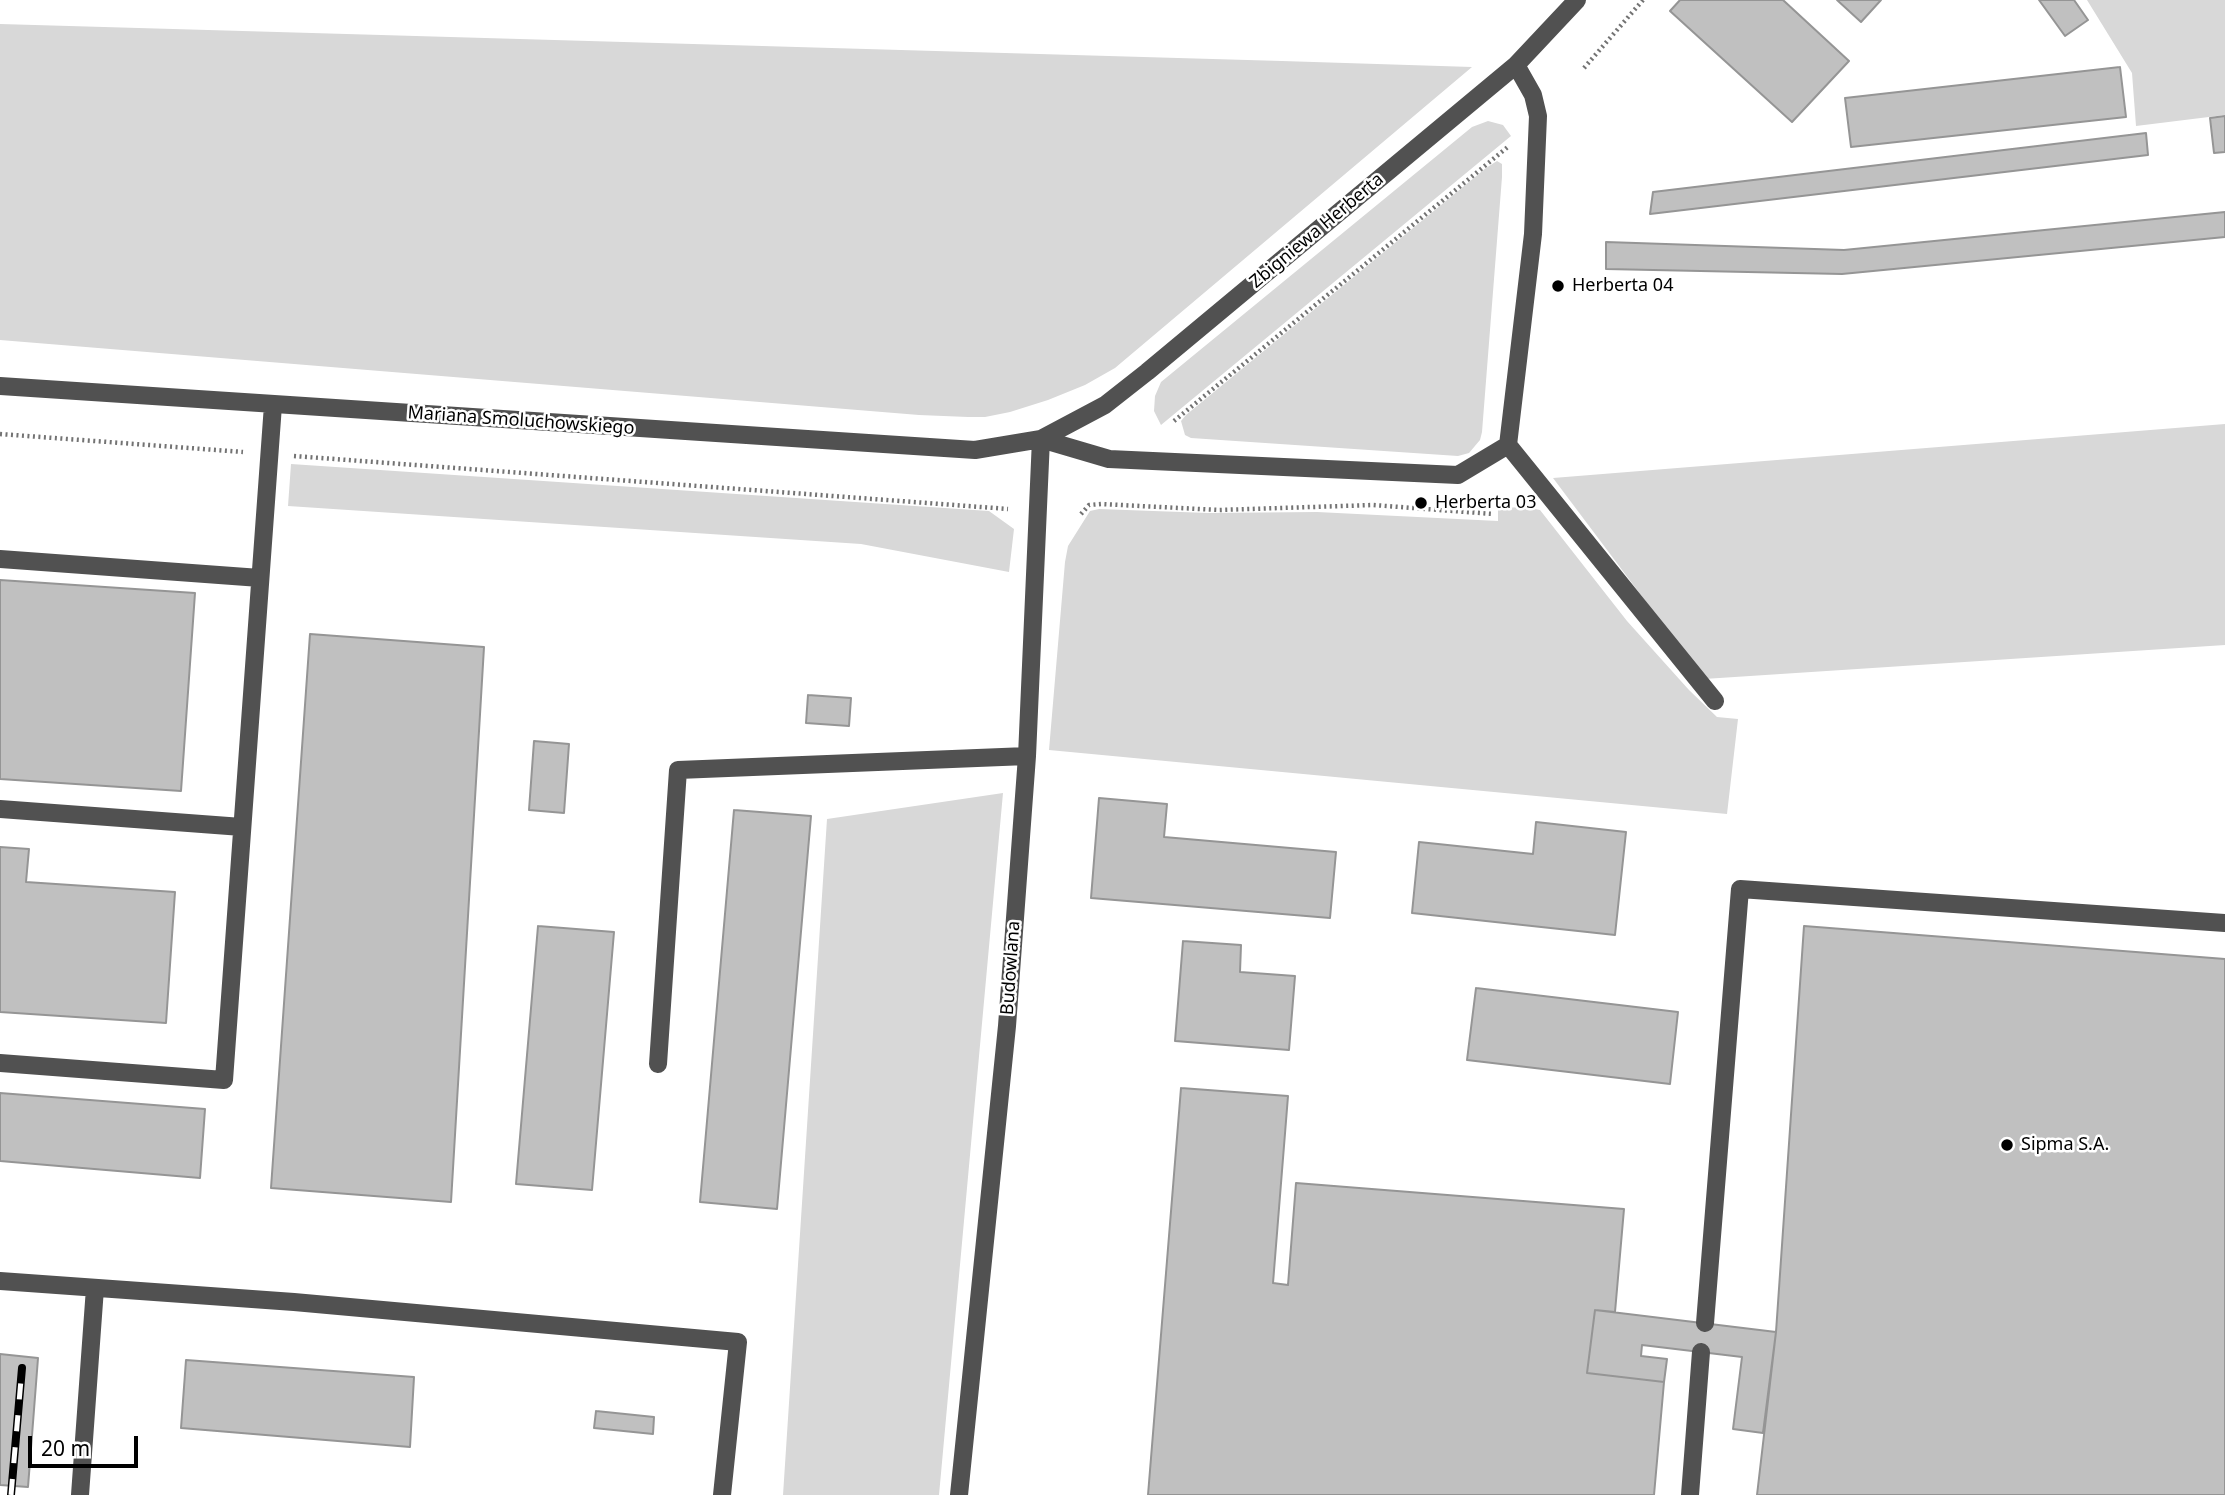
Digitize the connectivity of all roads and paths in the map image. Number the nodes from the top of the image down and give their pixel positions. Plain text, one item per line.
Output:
1 (1577, 0) edge
2 (1643, 0) edge
3 (1516, 65) junction
4 (1584, 68) dead end
5 (1511, 144) dead end
6 (0, 386) edge
7 (273, 405) junction
8 (1174, 421) dead end
9 (0, 434) edge
10 (1041, 439) junction
11 (1508, 445) junction
12 (269, 454) junction
13 (1008, 509) dead end
14 (1081, 514) dead end
15 (1493, 514) dead end
16 (0, 559) edge
17 (260, 578) junction
18 (1715, 701) dead end
19 (1027, 756) junction
20 (0, 810) edge
21 (242, 827) junction
22 (2225, 923) edge
23 (0, 1063) edge
24 (658, 1064) dead end
25 (0, 1281) edge
26 (95, 1288) junction
27 (1705, 1323) dead end
28 (1701, 1352) dead end
29 (80, 1495) edge
30 (722, 1495) edge
31 (959, 1495) edge
32 (1690, 1495) edge

1 - 3 street, Zbigniewa Herberta
2 - 4 path
3 - 10 street, Zbigniewa Herberta
3 - 11 street
5 - 8 path
6 - 7 street, Mariana Smoluchowskiego
7 - 10 street, Mariana Smoluchowskiego
7 - 12 street
9 - 12 path
10 - 11 street
10 - 19 street, Budowlana
11 - 18 street
12 - 13 path
12 - 17 street
14 - 15 path
16 - 17 street
17 - 21 street
19 - 24 street
19 - 31 street, Budowlana
20 - 21 street
21 - 23 street
22 - 27 street
25 - 26 street
26 - 29 street
26 - 30 street
28 - 32 street

